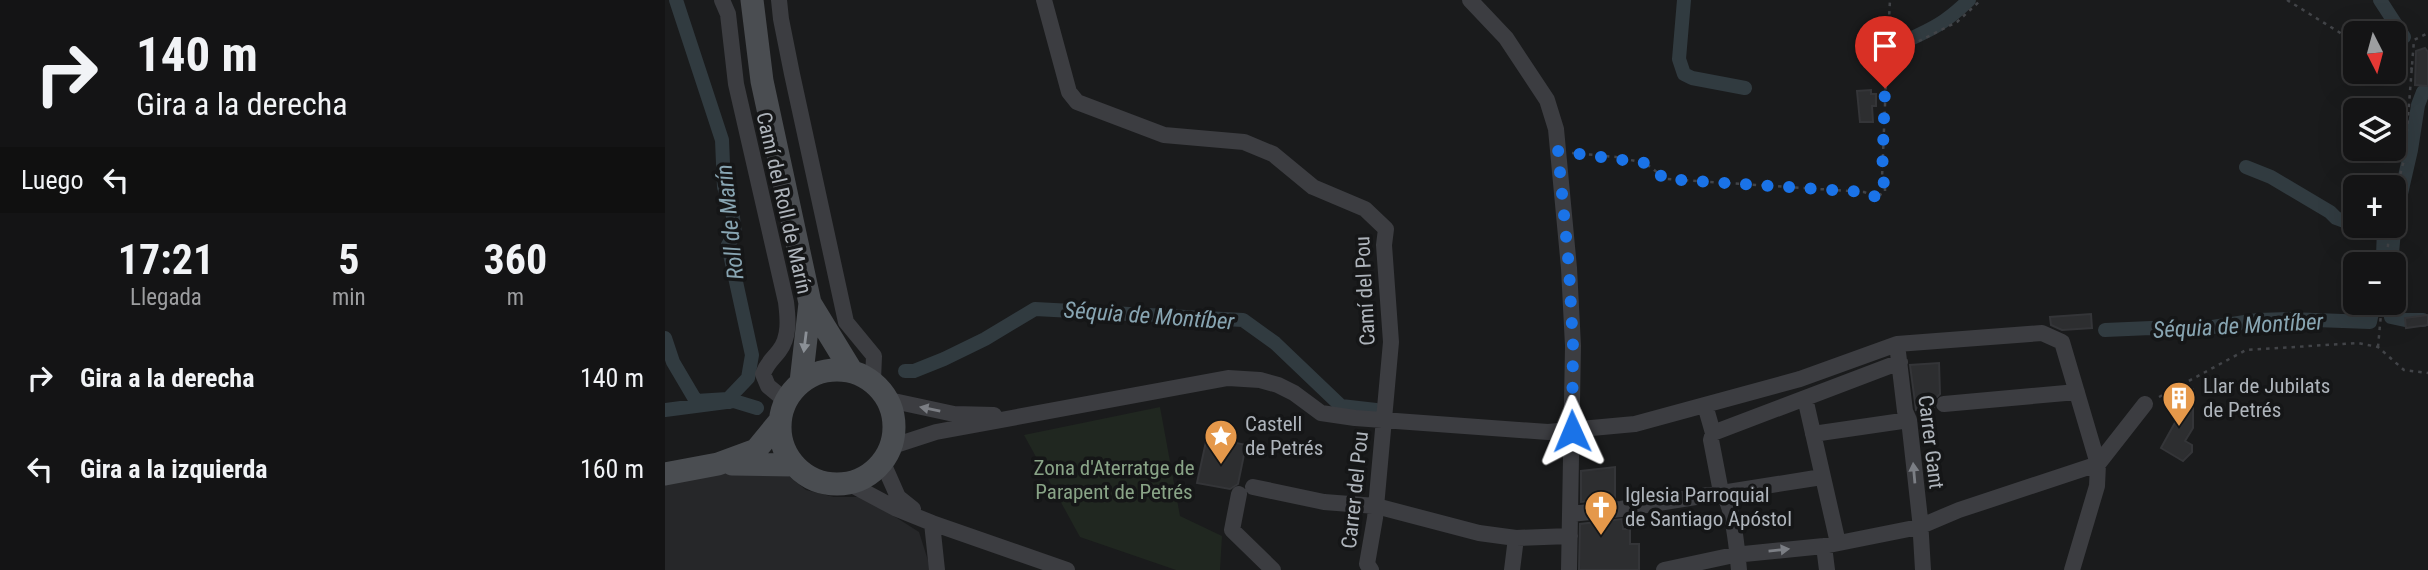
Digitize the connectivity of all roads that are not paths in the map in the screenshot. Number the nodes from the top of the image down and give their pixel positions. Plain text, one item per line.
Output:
1 (722, 0) edge
2 (752, 0) edge
3 (779, 0) edge
4 (1044, 0) edge
5 (1470, 0) edge
6 (810, 303) junction
7 (1896, 344) junction
8 (1900, 362) junction
9 (851, 370) junction
10 (873, 380) junction
11 (801, 382) junction
12 (2077, 392) junction
13 (1805, 398) junction
14 (889, 400) junction
15 (1944, 404) dead end
16 (2145, 404) road end
17 (1705, 405) junction
18 (782, 411) junction
19 (1020, 416) junction
20 (1384, 420) junction
21 (1909, 420) junction
22 (1572, 431) junction
23 (1713, 433) junction
24 (1813, 435) junction
25 (888, 455) junction
26 (718, 464) junction
27 (2098, 464) junction
28 (793, 465) junction
29 (665, 474) edge
30 (1822, 477) junction
31 (851, 484) junction
32 (1721, 492) junction
33 (1376, 506) junction
34 (1570, 514) junction
35 (932, 523) junction
36 (1919, 527) junction
37 (1570, 536) junction
38 (1516, 538) junction
39 (1831, 545) junction
40 (1738, 562) edge
41 (1369, 567) edge
42 (937, 570) edge
43 (1067, 570) edge
44 (1273, 570) edge
45 (1512, 570) edge
46 (1569, 570) edge
47 (1664, 570) edge
48 (1827, 570) edge
49 (1923, 570) edge
50 (2072, 570) edge

1 - 18 street, Camí del Roll de Marín
2 - 6 main road
3 - 10 street
4 - 20 street, Camí del Pou
5 - 22 street
6 - 9 main road
6 -> 11 main road
7 - 8 street, Carrer Gant
7 - 12 street
7 - 17 street
8 - 13 street
8 - 21 street, Carrer Gant
9 - 10 main road
9 - 11 main road
10 - 14 main road
11 - 18 main road
12 - 15 street
12 - 27 street
13 - 23 street
13 - 24 street
19 -> 14 street
14 - 25 main road
16 - 27 street
17 - 22 street
17 - 23 street
18 - 26 main road
18 - 28 main road
19 - 20 street
19 - 25 street
20 - 22 street
20 - 33 street, Carrer del Pou
21 - 24 street
36 -> 21 street, Carrer Gant
22 - 34 street
23 - 32 street
24 - 30 street
25 - 31 main road
25 - 35 street
26 - 28 main road
26 - 29 main road
27 - 36 street
27 - 50 street
28 - 31 main road
30 - 32 street
30 - 39 street
31 - 35 street
32 - 34 street
32 - 40 street
33 - 38 street
33 - 41 street, Carrer del Pou
33 - 44 street
34 - 37 street
35 - 42 street
35 - 43 street
36 - 39 street
36 - 49 street, Carrer Gant
37 - 38 street
37 - 46 street
38 - 45 street
40 -> 39 street
39 - 48 street
40 - 47 street

